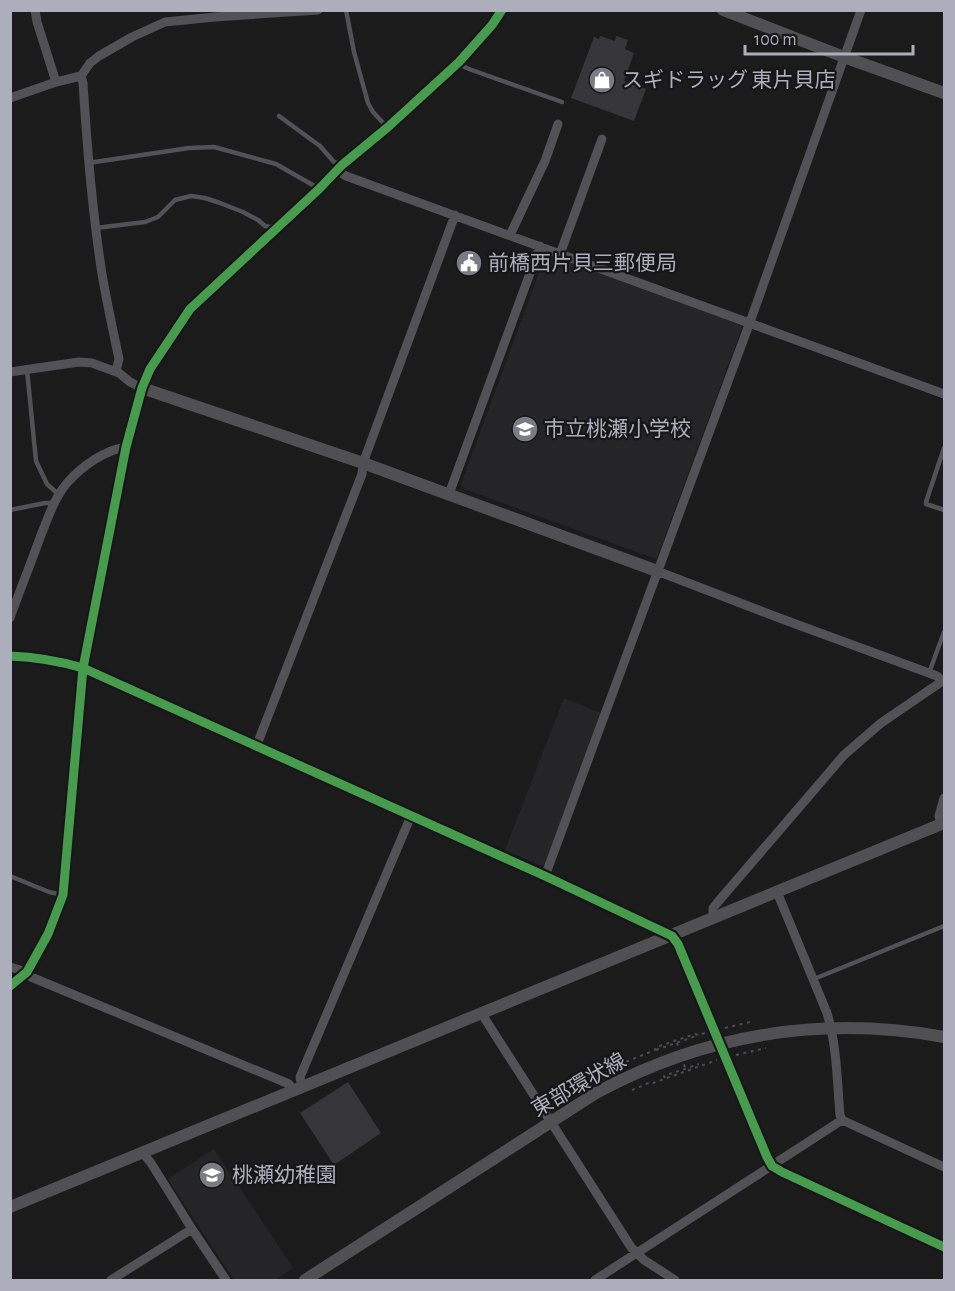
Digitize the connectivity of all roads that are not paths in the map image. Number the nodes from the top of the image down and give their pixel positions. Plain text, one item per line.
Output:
1 (35, 10) edge
2 (165, 10) edge
3 (318, 10) edge
4 (346, 10) edge
5 (502, 10) edge
6 (723, 10) edge
7 (861, 10) edge
8 (165, 22) junction
9 (844, 57) junction
10 (459, 62) junction
11 (81, 76) junction
12 (56, 82) junction
13 (945, 93) edge
14 (10, 98) edge
15 (562, 102) dead end
16 (279, 116) dead end
17 (558, 124) dead end
18 (388, 127) junction
19 (603, 139) dead end
20 (88, 164) junction
21 (342, 165) junction
22 (319, 189) junction
23 (454, 215) junction
24 (96, 228) junction
25 (276, 228) junction
26 (510, 235) junction
27 (540, 246) junction
28 (560, 254) junction
29 (750, 322) junction
30 (27, 370) junction
31 (116, 371) junction
32 (10, 372) edge
33 (142, 388) junction
34 (945, 394) edge
35 (126, 447) junction
36 (945, 448) edge
37 (363, 463) junction
38 (449, 494) junction
39 (57, 499) junction
40 (10, 510) edge
41 (945, 510) edge
42 (657, 571) junction
43 (10, 618) edge
44 (945, 632) edge
45 (10, 656) edge
46 (83, 668) junction
47 (929, 673) junction
48 (943, 681) edge
49 (256, 747) junction
50 (945, 798) edge
51 (411, 816) junction
52 (943, 824) edge
53 (10, 876) edge
54 (545, 876) junction
55 (777, 892) junction
56 (63, 895) junction
57 (713, 918) junction
58 (945, 926) edge
59 (672, 936) junction
60 (10, 967) edge
61 (27, 972) junction
62 (813, 980) junction
63 (10, 986) edge
64 (482, 1012) junction
65 (832, 1028) junction
66 (945, 1037) edge
67 (723, 1043) junction
68 (298, 1089) junction
69 (842, 1120) junction
70 (551, 1123) junction
71 (142, 1152) junction
72 (772, 1166) junction
73 (945, 1167) edge
74 (10, 1207) edge
75 (192, 1229) junction
76 (945, 1247) edge
77 (636, 1254) junction
78 (111, 1281) edge
79 (226, 1281) edge
80 (305, 1281) edge
81 (595, 1281) edge
82 (675, 1281) edge

1 - 12 street
2 - 8 street
3 - 8 street
4 - 18 lane
5 - 10 street
6 - 9 street
7 - 9 street
8 - 11 street
9 - 13 street
9 - 29 street
10 - 15 lane
10 - 18 street
11 - 12 street
11 - 20 street
12 - 14 street
16 - 21 lane
17 - 26 street
18 - 21 street
19 - 28 street
20 - 22 lane
20 - 24 street
21 - 22 street
21 - 23 street
22 - 25 street
23 - 26 street
23 - 37 street
24 - 25 lane
24 - 31 street
25 - 33 street
26 - 27 street
27 - 28 street
27 - 38 street
28 - 29 street
29 - 34 street
29 - 42 street
30 - 31 street
30 - 32 street
30 - 39 lane
31 - 33 street
33 - 35 street
33 - 37 street
35 - 39 street
35 - 46 street
36 - 41 lane
37 - 38 street
37 - 49 street
38 - 42 street
39 - 40 lane
39 - 43 street
42 - 47 street
42 - 54 street
44 - 47 lane
45 - 46 street
46 - 49 street
46 - 56 street
47 - 48 street
48 - 57 street
49 - 51 street
50 - 52 street
51 - 54 street
51 - 68 street
52 - 55 street
53 - 56 lane
54 - 59 street
55 - 57 street
55 - 62 street
56 - 61 street
57 - 59 street
58 - 62 lane
59 - 64 street
59 - 67 street
60 - 61 street
61 - 63 street
61 - 68 street
62 - 65 street
64 - 68 street
64 - 70 street
65 - 66 street, 東部環状線
65 - 67 street, 東部環状線
65 - 69 street
67 - 70 street, 東部環状線
67 - 72 street
68 - 71 street
69 - 72 street
69 - 73 street
70 - 77 street
70 - 80 street, 東部環状線
71 - 74 street
71 - 75 street
72 - 76 street
72 - 77 street
75 - 78 street
75 - 79 street
77 - 81 street
77 - 82 street

